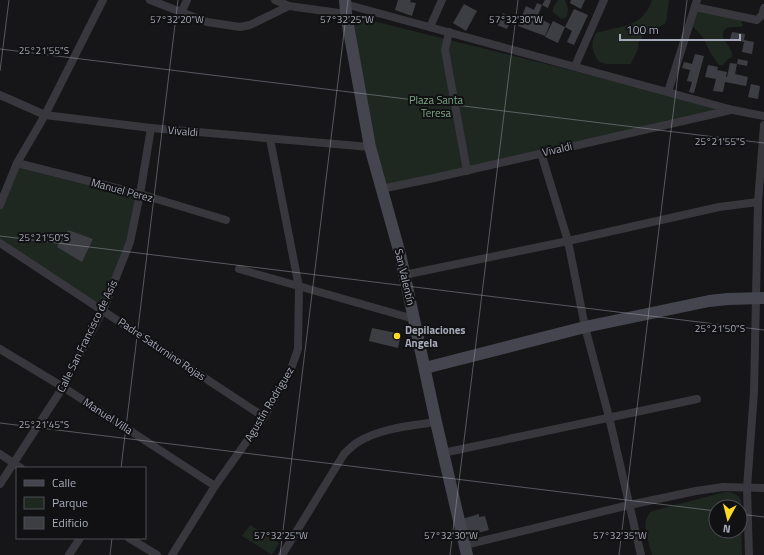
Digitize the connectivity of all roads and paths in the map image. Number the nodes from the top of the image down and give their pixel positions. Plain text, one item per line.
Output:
1 (103, 0) edge
2 (150, 0) edge
3 (187, 0) edge
4 (276, 0) edge
5 (442, 0) edge
6 (604, 0) edge
7 (293, 4) edge
8 (696, 4) edge
9 (346, 6) edge
10 (764, 8) edge
11 (181, 13) junction
12 (430, 27) junction
13 (449, 32) junction
14 (575, 66) junction
15 (668, 92) junction
16 (0, 95) edge
17 (733, 110) junction
18 (45, 115) junction
19 (764, 116) edge
20 (764, 125) edge
21 (151, 128) junction
22 (270, 139) junction
23 (370, 147) junction
24 (541, 153) junction
25 (17, 163) junction
26 (467, 171) junction
27 (381, 189) junction
28 (140, 194) junction
29 (758, 202) junction
30 (0, 205) edge
31 (226, 220) dead end
32 (568, 241) junction
33 (0, 243) edge
34 (238, 269) dead end
35 (404, 275) junction
36 (299, 287) junction
37 (760, 298) edge
38 (103, 310) junction
39 (414, 319) junction
40 (585, 327) junction
41 (0, 349) edge
42 (424, 368) junction
43 (63, 387) junction
44 (697, 399) dead end
45 (264, 417) junction
46 (609, 417) junction
47 (436, 422) junction
48 (444, 453) junction
49 (0, 454) edge
50 (18, 465) edge
51 (16, 467) edge
52 (0, 484) edge
53 (215, 486) junction
54 (747, 488) junction
55 (764, 488) edge
56 (629, 505) junction
57 (79, 539) edge
58 (131, 539) edge
59 (466, 550) edge
60 (69, 555) edge
61 (157, 555) edge
62 (172, 555) edge
63 (282, 555) edge
64 (641, 555) edge
65 (749, 555) edge

1 - 18 street
2 - 11 street
3 - 11 street
4 - 7 street
5 - 12 street
6 - 14 street
7 - 9 street
7 - 11 street
8 - 10 street
8 - 15 street
9 - 12 street
9 - 23 main road, San Valentín
12 - 13 street
13 - 14 street
13 - 26 street
14 - 15 street
15 - 17 street
16 - 18 street, Vivaldi
17 - 19 street
17 - 24 street, Vivaldi
18 - 21 street, Vivaldi
18 - 25 street
20 - 29 street
21 - 22 street, Vivaldi
21 - 28 street, Calle San Francisco de Asís
22 - 23 street, Vivaldi
22 - 36 street, Agustín Rodriguez
23 - 27 main road, San Valentín
24 - 26 street, Vivaldi
24 - 32 street
25 - 28 street, Manuel Perez
25 - 30 street
26 - 27 street, Vivaldi
27 - 35 main road, San Valentín
28 - 31 street, Manuel Perez
28 - 38 street, Calle San Francisco de Asís
29 - 32 street
29 - 37 street
32 - 35 street
32 - 40 street
33 - 38 street, Padre Saturnino Rojas
34 - 36 street
35 - 39 main road, San Valentín
36 - 39 street
36 - 45 street, Agustín Rodriguez
37 - 40 main road
37 - 54 street
38 - 43 street, Calle San Francisco de Asís
38 - 45 street, Padre Saturnino Rojas
39 - 42 main road, San Valentín
40 - 42 main road
40 - 46 street
41 - 43 street, Manuel Villa
42 - 47 main road, San Valentín
43 - 50 street, Calle San Francisco de Asís
43 - 53 street, Manuel Villa
44 - 46 street
45 - 53 street, Agustín Rodriguez
46 - 48 street
46 - 56 street
47 - 48 main road, San Valentín
47 - 63 street
48 - 59 main road, San Valentín
49 - 50 street
51 - 52 street, Calle San Francisco de Asís
53 - 62 street, Agustín Rodriguez
54 - 55 street
54 - 56 street
54 - 65 street
56 - 59 street
56 - 64 street
57 - 60 street
58 - 61 street

